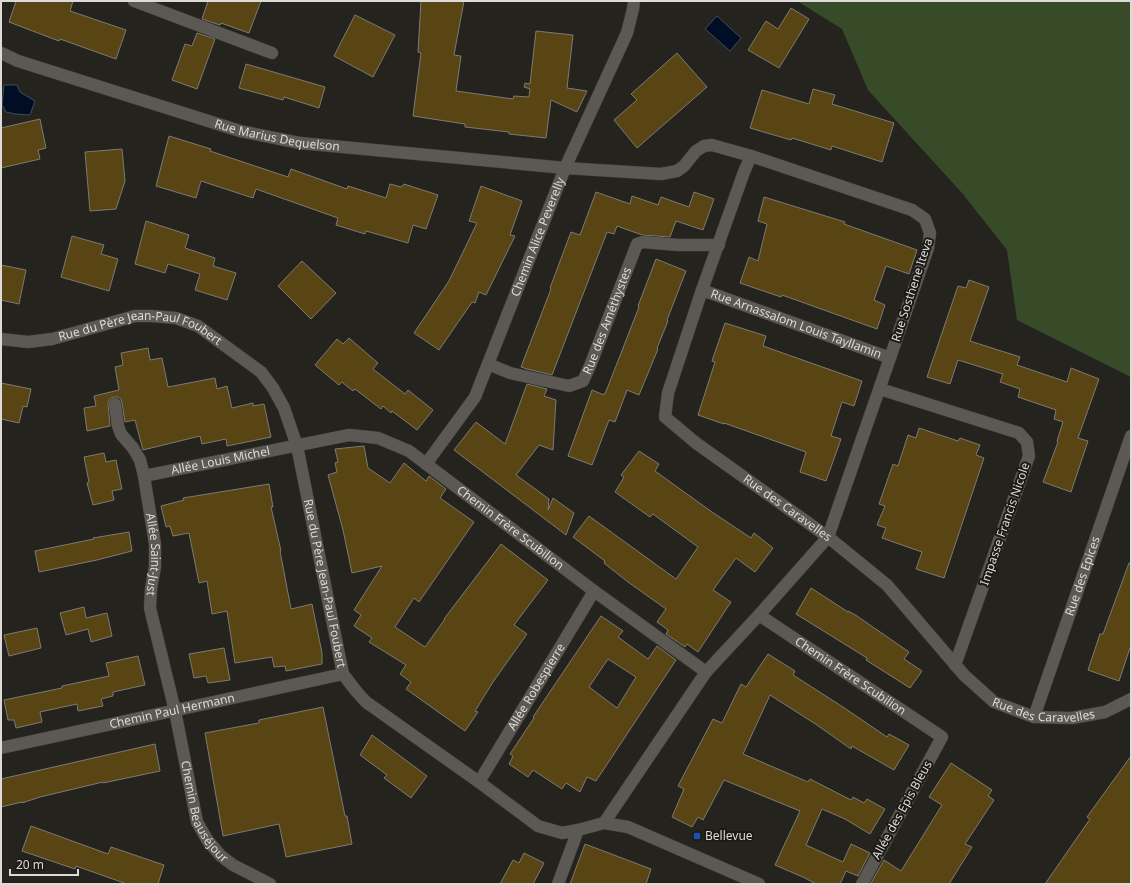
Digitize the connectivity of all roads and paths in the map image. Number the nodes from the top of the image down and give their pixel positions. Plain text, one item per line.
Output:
1 (134, 1) edge
2 (634, 1) edge
3 (1, 53) edge
4 (272, 53) dead end
5 (751, 156) junction
6 (565, 168) junction
7 (718, 245) junction
8 (702, 290) junction
9 (1, 340) edge
10 (890, 358) junction
11 (488, 364) junction
12 (880, 388) junction
13 (115, 404) dead end
14 (1131, 436) edge
15 (297, 446) junction
16 (426, 464) junction
17 (144, 476) junction
18 (828, 537) junction
19 (594, 591) junction
20 (759, 615) junction
21 (955, 665) junction
22 (706, 672) junction
23 (343, 674) junction
24 (1131, 699) edge
25 (175, 711) junction
26 (1034, 717) junction
27 (942, 737) joint
28 (1, 748) edge
29 (479, 782) junction
30 (604, 823) junction
31 (578, 830) junction
32 (270, 884) edge
33 (558, 884) edge
34 (759, 884) edge
35 (862, 884) edge

1 - 4 street
2 - 6 street, Chemin Alice Peverelly
3 - 6 street, Rue Marius Dequelson
5 - 6 street, Rue Marius Dequelson
5 - 7 street, Rue des Caravelles
5 - 10 street, Rue Sosthene Iteva
6 - 11 street, Chemin Alice Peverelly
7 - 8 street, Rue des Caravelles
7 - 11 street, Rue des Améthystes
8 - 10 street, Rue Arnassalom Louis Tayllamin
8 - 18 street, Rue des Caravelles
9 - 15 street, Rue du Père Jean-Paul Foubert
10 - 12 street, Rue Sosthene Iteva
11 - 16 street, Chemin Alice Peverelly
12 - 18 street, Rue Sosthene Iteva
12 - 21 street, Impasse Francis Nicole
13 - 17 street, Allée Saint-Just
14 - 26 street, Rue des Epices
15 - 16 street, Chemin Frère Scubilion
15 - 17 street, Allée Louis Michel
15 - 23 street, Rue du Père Jean-Paul Foubert
16 - 19 street, Chemin Frère Scubilion
17 - 25 street, Allée Saint-Just
18 - 20 street
18 - 21 street, Rue des Caravelles
19 - 22 street, Chemin Frère Scubilion
19 - 29 street, Allée Robespierre
20 - 22 street
20 - 27 street, Chemin Frère Scubilion
21 - 26 street, Rue des Caravelles
22 - 30 street
23 - 25 street, Chemin Paul Hermann
23 - 29 street, Rue du Père Jean-Paul Foubert
24 - 26 street, Rue des Caravelles
25 - 28 street, Chemin Paul Hermann
25 - 32 street, Chemin Beauséjour
27 - 35 street, Allée des Epis Bleus
29 - 31 street, Rue du Père Jean-Paul Foubert
30 - 31 street, Rue du Père Jean-Paul Foubert
30 - 34 street, Rue du Père Jean-Paul Foubert
31 - 33 street

